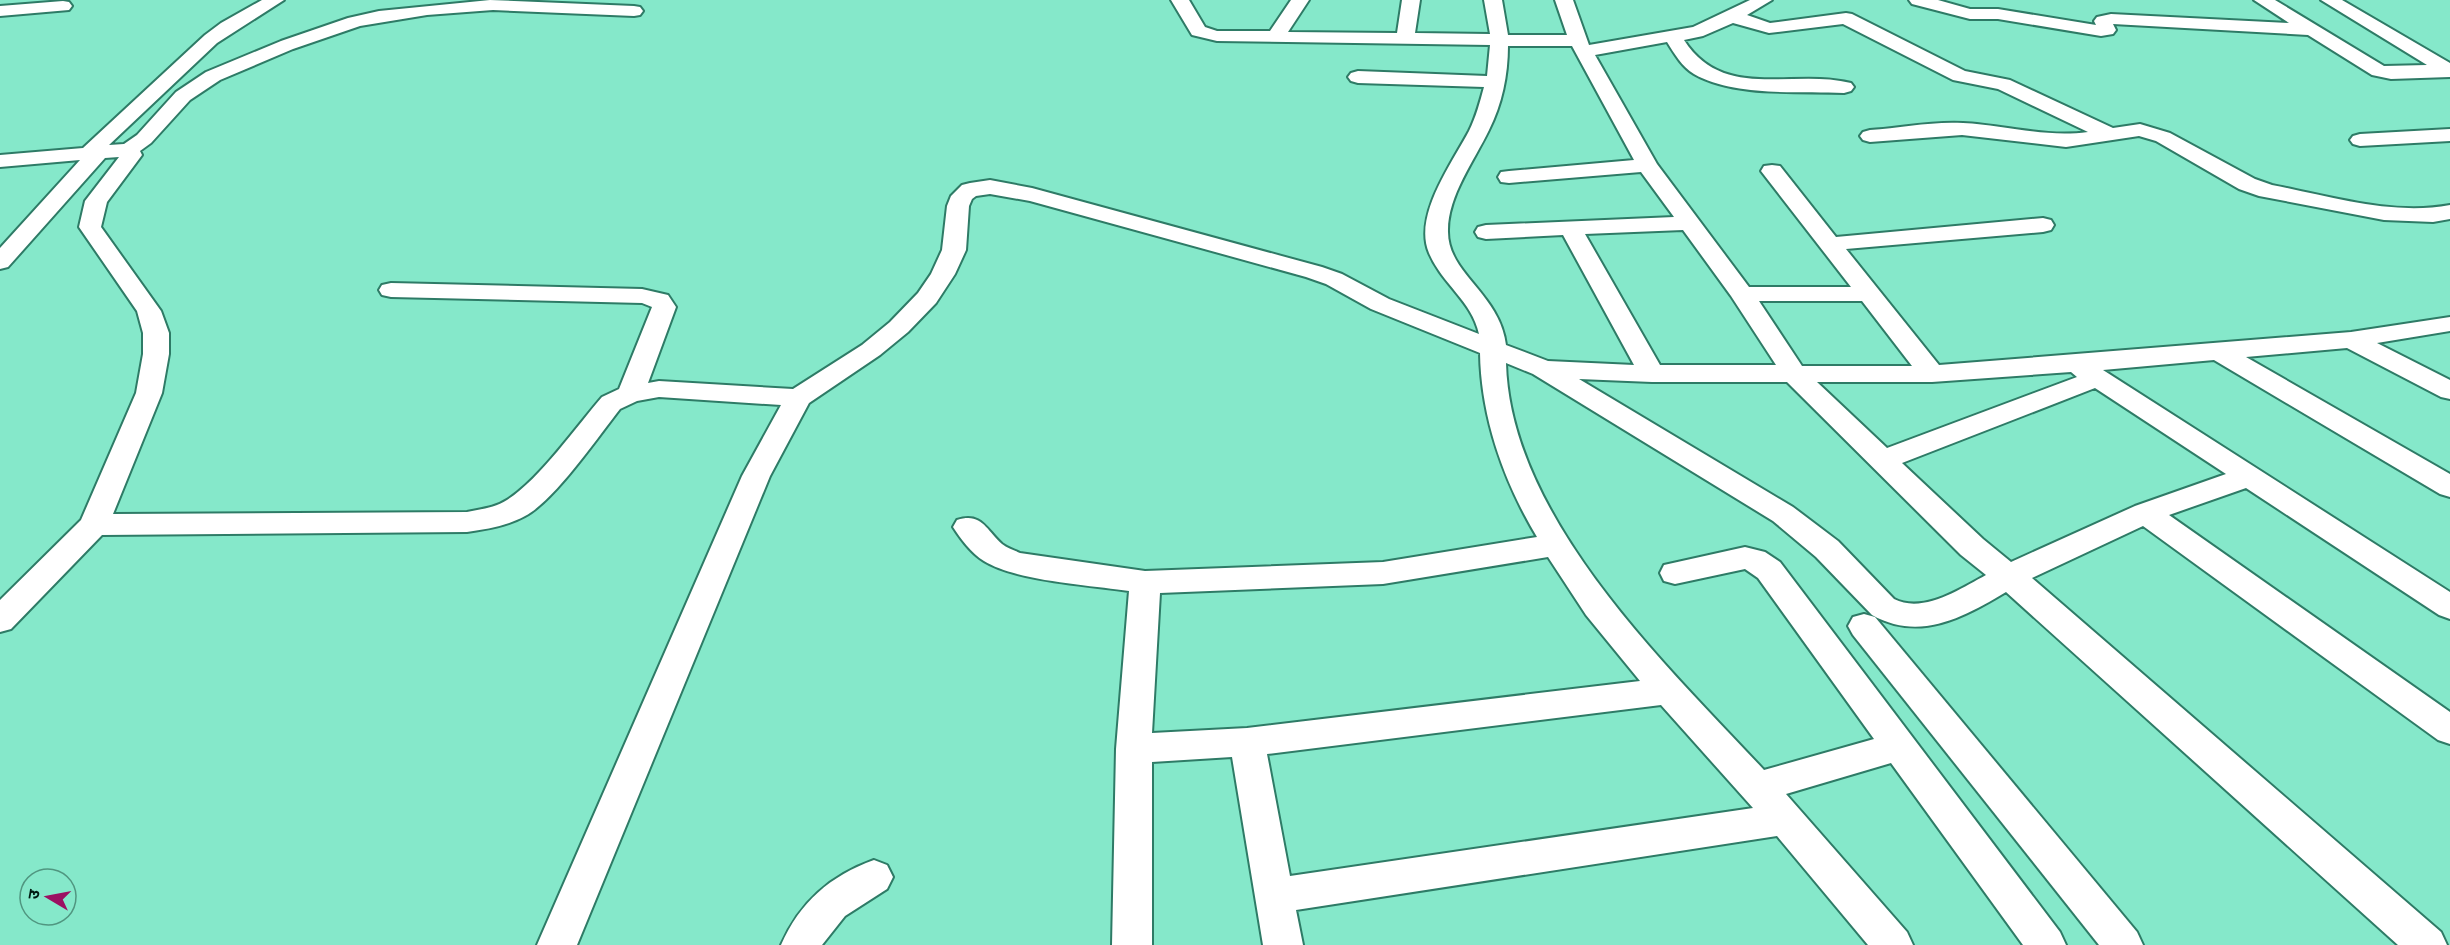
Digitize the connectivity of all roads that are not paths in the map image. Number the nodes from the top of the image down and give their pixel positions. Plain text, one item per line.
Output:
1 (275, 0) edge
2 (399, 0) edge
3 (1180, 0) edge
4 (1300, 0) edge
5 (1411, 0) edge
6 (1493, 0) edge
7 (1564, 0) edge
8 (1763, 0) edge
9 (1918, 0) edge
10 (2263, 0) edge
11 (2330, 0) edge
12 (63, 6) dead end
13 (0, 11) edge
14 (634, 11) dead end
15 (379, 16) junction
16 (1733, 17) junction
17 (2310, 30) junction
18 (1275, 37) junction
19 (1673, 37) junction
20 (1405, 39) junction
21 (1512, 39) junction
22 (1581, 46) junction
23 (2450, 70) edge
24 (1358, 77) dead end
25 (1494, 82) junction
26 (1844, 87) dead end
27 (2110, 134) junction
28 (2450, 135) edge
29 (1870, 136) dead end
30 (2360, 140) dead end
31 (129, 150) junction
32 (94, 153) junction
33 (0, 161) edge
34 (1647, 165) junction
35 (1772, 171) dead end
36 (1509, 177) dead end
37 (2450, 212) edge
38 (1691, 223) junction
39 (2043, 225) dead end
40 (1570, 228) junction
41 (1486, 232) dead end
42 (1830, 244) junction
43 (0, 262) edge
44 (392, 290) dead end
45 (1742, 294) junction
46 (1869, 294) junction
47 (2450, 324) edge
48 (2351, 340) junction
49 (1492, 348) junction
50 (2219, 352) junction
51 (1542, 368) junction
52 (2087, 371) junction
53 (1652, 374) junction
54 (1932, 374) junction
55 (1795, 375) junction
56 (2450, 391) edge
57 (630, 394) junction
58 (798, 398) junction
59 (1882, 460) junction
60 (2248, 477) junction
61 (2450, 487) edge
62 (2145, 513) junction
63 (94, 525) junction
64 (968, 527) dead end
65 (1556, 545) junction
66 (1675, 573) dead end
67 (2007, 577) junction
68 (1145, 582) junction
69 (2450, 607) edge
70 (0, 620) edge
71 (1879, 620) junction
72 (1819, 636) junction
73 (1669, 692) junction
74 (2450, 730) edge
75 (1247, 742) junction
76 (1899, 746) junction
77 (1134, 749) junction
78 (1757, 787) junction
79 (1785, 819) junction
80 (874, 877) dead end
81 (1276, 896) junction
82 (556, 945) edge
83 (801, 945) edge
84 (1132, 945) edge
85 (1283, 945) edge
86 (1893, 945) edge
87 (2046, 945) edge
88 (2123, 945) edge
89 (2427, 945) edge

1 - 32 street
2 - 15 street
3 - 18 street
4 - 18 street
5 - 20 street
6 - 21 street
7 - 22 street
8 - 16 street
9 - 17 street
10 - 17 street
11 - 23 street
12 - 13 street
14 - 15 street
15 - 31 street
16 - 19 street
16 - 27 street
17 - 23 street
18 - 20 street
19 - 22 street
19 - 26 street
20 - 21 street
21 - 22 street
21 - 25 street
22 - 34 street
24 - 25 street
25 - 49 street
27 - 29 street
27 - 37 street
28 - 30 street
31 - 32 street
31 - 63 street
32 - 33 street
32 - 43 street
34 - 36 street
34 - 38 street
35 - 42 street
38 - 40 street
38 - 45 street
39 - 42 street
40 - 41 street
40 - 53 street
42 - 46 street
44 - 57 street
45 - 46 street
45 - 55 street
46 - 54 street
47 - 48 street
48 - 50 street
48 - 56 street
49 - 51 street
49 - 58 street
49 - 65 street
50 - 52 street
50 - 61 street
51 - 53 street
51 - 71 street
52 - 54 street
52 - 59 street
52 - 60 street
53 - 55 street
54 - 55 street
55 - 59 street
57 - 58 street
57 - 63 street
58 - 82 street
59 - 67 street
60 - 62 street
60 - 69 street
62 - 67 street
62 - 74 street
63 - 70 street
64 - 68 street
65 - 68 street
65 - 73 street
66 - 72 street
67 - 71 street
67 - 89 street
68 - 77 street
71 - 72 street
71 - 88 street
72 - 76 street
73 - 75 street
73 - 78 street
75 - 77 street
75 - 81 street
76 - 78 street
76 - 87 street
77 - 84 street
78 - 79 street
79 - 81 street
79 - 86 street
80 - 83 street
81 - 85 street

